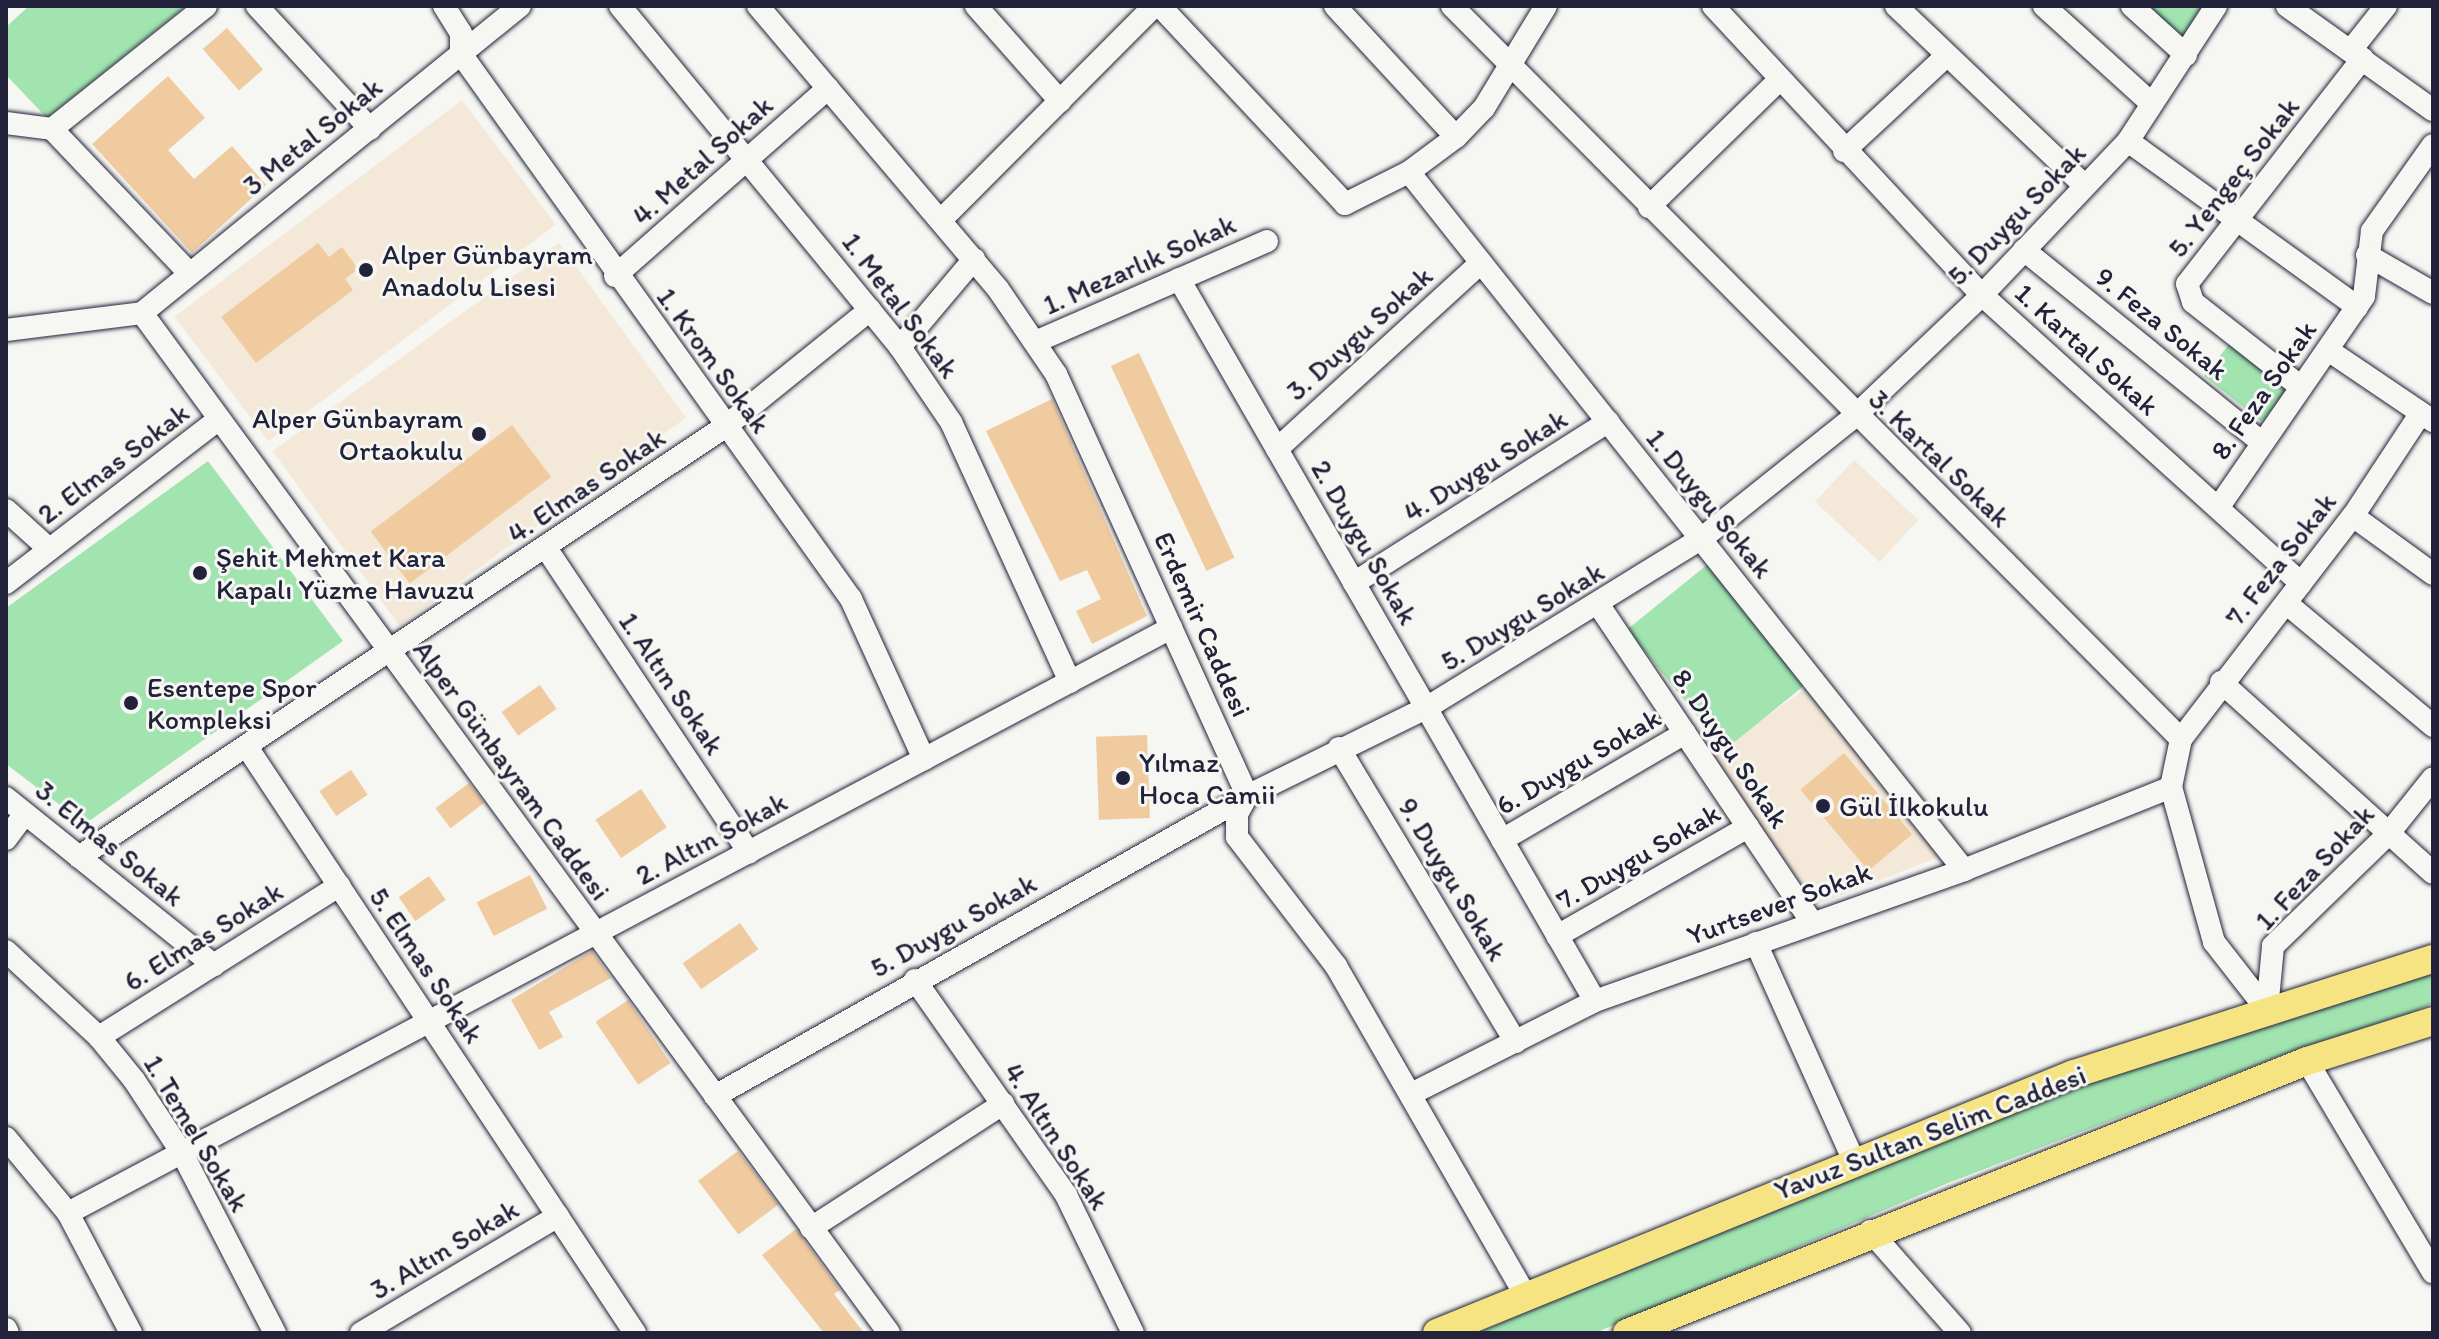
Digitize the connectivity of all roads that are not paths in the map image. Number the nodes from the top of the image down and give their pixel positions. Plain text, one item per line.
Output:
1 (206, 6) edge
2 (444, 6) edge
3 (520, 6) edge
4 (620, 6) edge
5 (758, 6) edge
6 (976, 6) edge
7 (1157, 6) edge
8 (1335, 6) edge
9 (1452, 6) edge
10 (1546, 6) edge
11 (1713, 6) edge
12 (1896, 6) edge
13 (2044, 6) edge
14 (2132, 6) edge
15 (2216, 6) edge
16 (2287, 6) edge
17 (2386, 6) edge
18 (265, 9) edge
19 (461, 54) junction
20 (2357, 54) junction
21 (2186, 55) junction
22 (1944, 58) junction
23 (1510, 69) junction
24 (1779, 80) junction
25 (828, 88) junction
26 (1060, 101) junction
27 (2151, 103) junction
28 (2433, 110) edge
29 (6, 123) edge
30 (52, 129) junction
31 (370, 129) junction
32 (1456, 137) junction
33 (2128, 141) junction
34 (2433, 145) edge
35 (1844, 151) junction
36 (749, 159) junction
37 (1409, 172) junction
38 (2085, 186) junction
39 (1649, 207) junction
40 (941, 220) junction
41 (2238, 221) junction
42 (1267, 241) dead end
43 (2024, 250) junction
44 (2367, 255) junction
45 (974, 259) junction
46 (1481, 263) junction
47 (190, 274) junction
48 (615, 276) junction
49 (1179, 279) junction
50 (2433, 293) edge
51 (1982, 295) junction
52 (2357, 307) junction
53 (870, 310) junction
54 (142, 313) junction
55 (6, 330) edge
56 (1035, 342) junction
57 (900, 347) junction
58 (2328, 350) junction
59 (2301, 387) junction
60 (1854, 417) junction
61 (2427, 417) edge
62 (218, 420) junction
63 (1608, 422) junction
64 (726, 426) junction
65 (2262, 443) junction
66 (1277, 449) junction
67 (2218, 508) junction
68 (6, 510) edge
69 (2353, 516) junction
70 (1701, 539) junction
71 (546, 548) junction
72 (49, 549) junction
73 (2433, 574) edge
74 (6, 583) edge
75 (1354, 583) junction
76 (2301, 583) junction
77 (2286, 603) junction
78 (1600, 607) junction
79 (1171, 628) junction
80 (390, 654) junction
81 (1070, 682) junction
82 (2221, 682) junction
83 (1426, 708) junction
84 (2433, 726) edge
85 (1685, 733) junction
86 (2181, 739) junction
87 (247, 747) junction
88 (1339, 748) junction
89 (924, 759) junction
90 (2433, 778) edge
91 (2171, 787) junction
92 (1247, 796) junction
93 (6, 798) edge
94 (25, 814) junction
95 (1748, 827) junction
96 (2389, 833) junction
97 (6, 839) edge
98 (1502, 840) junction
99 (749, 852) junction
100 (79, 857) junction
101 (1964, 870) junction
102 (2433, 873) edge
103 (339, 886) junction
104 (1812, 923) junction
105 (595, 934) junction
106 (1557, 936) junction
107 (1756, 943) junction
108 (6, 951) edge
109 (2433, 959) edge
110 (214, 965) junction
111 (915, 980) junction
112 (1595, 1001) junction
113 (2267, 1010) junction
114 (2433, 1021) edge
115 (429, 1022) junction
116 (99, 1037) junction
117 (1516, 1042) junction
118 (2307, 1061) junction
119 (1415, 1092) junction
120 (715, 1096) junction
121 (1003, 1104) junction
122 (6, 1138) edge
123 (182, 1153) junction
124 (1853, 1159) junction
125 (6, 1168) edge
126 (33, 1172) junction
127 (68, 1213) junction
128 (558, 1216) junction
129 (811, 1228) junction
130 (1870, 1231) junction
131 (2433, 1272) edge
132 (1526, 1296) junction
133 (131, 1333) edge
134 (275, 1333) edge
135 (361, 1333) edge
136 (635, 1333) edge
137 (889, 1333) edge
138 (1133, 1333) edge
139 (1437, 1333) edge
140 (1627, 1333) edge
141 (1960, 1333) edge

1 - 30 street
2 - 19 street, 1. Krom Sokak
3 - 19 street, 3 Metal Sokak
4 - 36 street, 1. Metal Sokak
5 - 25 street, Erdemir Caddesi
6 - 26 street
7 - 26 street
7 - 37 street
8 - 32 street
9 - 23 street, 3. Kartal Sokak
10 - 23 street
11 - 24 street, 1. Kartal Sokak
12 - 22 street
13 - 27 street
14 - 21 street
15 - 21 street, 5. Duygu Sokak
16 - 20 street
17 - 20 street, 5. Yengeç Sokak
18 - 31 street
19 - 31 street, 3 Metal Sokak
19 - 48 street, 1. Krom Sokak
20 - 28 street
20 - 41 street, 5. Yengeç Sokak
21 - 27 street, 5. Duygu Sokak
22 - 35 street
22 - 38 street
23 - 32 street
23 - 39 street, 3. Kartal Sokak
24 - 35 street, 1. Kartal Sokak
24 - 39 street
25 - 36 street, 4. Metal Sokak
25 - 40 street, Erdemir Caddesi
26 - 40 street
27 - 33 street, 5. Duygu Sokak
29 - 30 street
30 - 47 street
31 - 47 street, 3 Metal Sokak
32 - 37 street
33 - 38 street, 5. Duygu Sokak
33 - 41 street
34 - 44 street
35 - 51 street, 1. Kartal Sokak
36 - 48 street, 4. Metal Sokak
36 - 53 street, 1. Metal Sokak
37 - 46 street, 1. Duygu Sokak
38 - 43 street, 5. Duygu Sokak
39 - 60 street, 3. Kartal Sokak
40 - 45 street, Erdemir Caddesi
41 - 52 street
41 - 59 street, 5. Yengeç Sokak
42 - 49 street, 1. Mezarlık Sokak
43 - 51 street, 5. Duygu Sokak
43 - 65 street, 9. Feza Sokak
44 - 50 street
44 - 52 street
45 - 56 street, Erdemir Caddesi
45 - 57 street
46 - 63 street, 1. Duygu Sokak
46 - 66 street, 3. Duygu Sokak
47 - 54 street, 3 Metal Sokak
48 - 64 street, 1. Krom Sokak
49 - 56 street, 1. Mezarlık Sokak
49 - 66 street, 2. Duygu Sokak
51 - 60 street, 5. Duygu Sokak
51 - 67 street, 1. Kartal Sokak
52 - 58 street, 8. Feza Sokak
53 - 57 street, 1. Metal Sokak
53 - 64 street, 4. Elmas Sokak
54 - 55 street
54 - 62 street, Alper Günbayram Caddesi
56 - 79 street, Erdemir Caddesi
57 - 81 street, 1. Metal Sokak
58 - 59 street, 8. Feza Sokak
58 - 61 street
59 - 65 street, 8. Feza Sokak
60 - 70 street, 5. Duygu Sokak
60 - 86 street, 3. Kartal Sokak
61 - 69 street, 7. Feza Sokak
62 - 72 street, 2. Elmas Sokak
62 - 80 street, Alper Günbayram Caddesi
63 - 70 street, 1. Duygu Sokak
63 - 75 street, 4. Duygu Sokak
64 - 71 street, 4. Elmas Sokak
64 - 89 street, 1. Krom Sokak
65 - 67 street, 8. Feza Sokak
66 - 75 street, 2. Duygu Sokak
67 - 76 street, 1. Kartal Sokak
68 - 72 street
69 - 73 street
69 - 76 street, 7. Feza Sokak
70 - 78 street, 5. Duygu Sokak
70 - 101 street, 1. Duygu Sokak
71 - 80 street, 4. Elmas Sokak
71 - 99 street, 1. Altın Sokak
72 - 74 street, 2. Elmas Sokak
75 - 83 street, 2. Duygu Sokak
76 - 77 street, 7. Feza Sokak
77 - 82 street, 7. Feza Sokak
77 - 84 street
78 - 83 street, 5. Duygu Sokak
78 - 85 street, 8. Duygu Sokak
79 - 81 street, 2. Altın Sokak
79 - 92 street, Erdemir Caddesi
80 - 87 street, 4. Elmas Sokak
80 - 105 street, Alper Günbayram Caddesi
81 - 89 street, 2. Altın Sokak
82 - 86 street, 7. Feza Sokak
82 - 96 street
83 - 88 street, 5. Duygu Sokak
83 - 98 street, 2. Duygu Sokak
85 - 95 street, 8. Duygu Sokak
85 - 98 street, 6. Duygu Sokak
86 - 91 street
87 - 100 street, 4. Elmas Sokak
87 - 103 street, 5. Elmas Sokak
88 - 92 street, 5. Duygu Sokak
88 - 117 street, 9. Duygu Sokak
89 - 99 street, 2. Altın Sokak
90 - 96 street, 1. Feza Sokak
91 - 101 street, Yurtsever Sokak
91 - 113 street
92 - 111 street, 5. Duygu Sokak
92 - 119 street
93 - 94 street, 3. Elmas Sokak
94 - 97 street
94 - 100 street, 3. Elmas Sokak
95 - 104 street, 8. Duygu Sokak
95 - 106 street, 7. Duygu Sokak
96 - 102 street
96 - 113 street, 1. Feza Sokak
98 - 106 street, 2. Duygu Sokak
99 - 105 street, 2. Altın Sokak
100 - 110 street, 3. Elmas Sokak
101 - 104 street, Yurtsever Sokak
103 - 110 street, 6. Elmas Sokak
103 - 115 street, 5. Elmas Sokak
104 - 107 street, Yurtsever Sokak
105 - 115 street, 2. Altın Sokak
105 - 120 street, Alper Günbayram Caddesi
106 - 112 street, 2. Duygu Sokak
107 - 112 street, Yurtsever Sokak
107 - 124 street
108 - 116 street, 1. Temel Sokak
109 - 113 main road, Yavuz Sultan Selim Caddesi
110 - 116 street, 6. Elmas Sokak
111 - 120 street, 5. Duygu Sokak
111 - 121 street, 4. Altın Sokak
112 - 117 street, Yurtsever Sokak
113 - 124 main road, Yavuz Sultan Selim Caddesi
114 - 118 main road
115 - 123 street, 2. Altın Sokak
115 - 128 street, 5. Elmas Sokak
116 - 123 street, 1. Temel Sokak
117 - 119 street, Yurtsever Sokak
118 - 130 main road
118 - 131 street
119 - 132 street
120 - 129 street, Alper Günbayram Caddesi
121 - 129 street
121 - 138 street, 4. Altın Sokak
122 - 126 street
123 - 127 street, 2. Altın Sokak
123 - 134 street, 1. Temel Sokak
124 - 132 main road, Yavuz Sultan Selim Caddesi
125 - 126 street
126 - 127 street
127 - 133 street
128 - 135 street, 3. Altın Sokak
128 - 136 street, 5. Elmas Sokak
129 - 137 street, Alper Günbayram Caddesi
130 - 140 main road
130 - 141 street
132 - 139 main road, Yavuz Sultan Selim Caddesi

